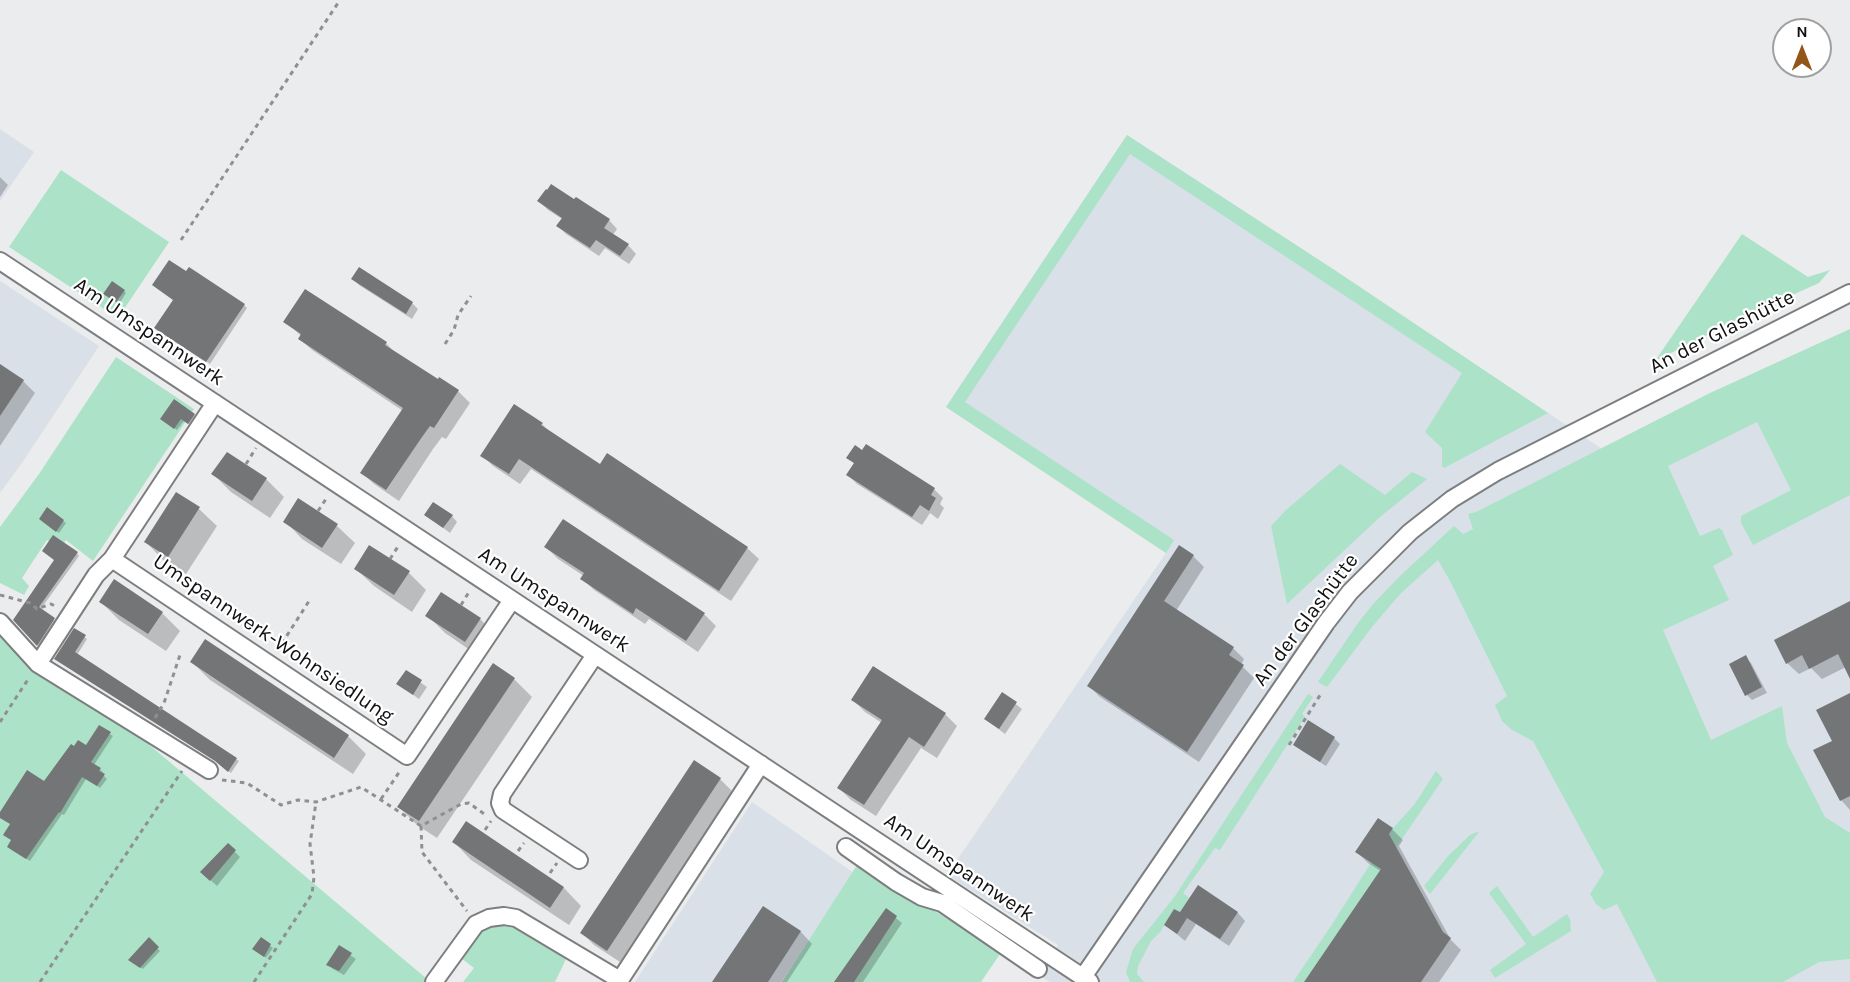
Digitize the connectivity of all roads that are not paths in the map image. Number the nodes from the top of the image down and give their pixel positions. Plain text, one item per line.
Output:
1 (0, 261) edge
2 (1850, 293) edge
3 (214, 403) junction
4 (112, 558) junction
5 (512, 600) junction
6 (0, 622) edge
7 (595, 655) junction
8 (38, 664) junction
9 (761, 764) junction
10 (209, 770) road end
11 (846, 847) dead end
12 (579, 860) dead end
13 (1038, 969) dead end
14 (1087, 980) edge
15 (434, 982) edge

1 - 3 street, Am Umspannwerk
2 - 14 street, An der Glashütte
3 - 4 street
3 - 5 street, Am Umspannwerk
4 - 5 street, Umspannwerk-Wohnsiedlung
4 - 8 street
5 - 7 street, Am Umspannwerk
6 - 8 street
7 - 9 street, Am Umspannwerk
7 - 12 street
8 - 10 street
9 - 14 street, Am Umspannwerk
9 - 15 street
11 - 13 street

